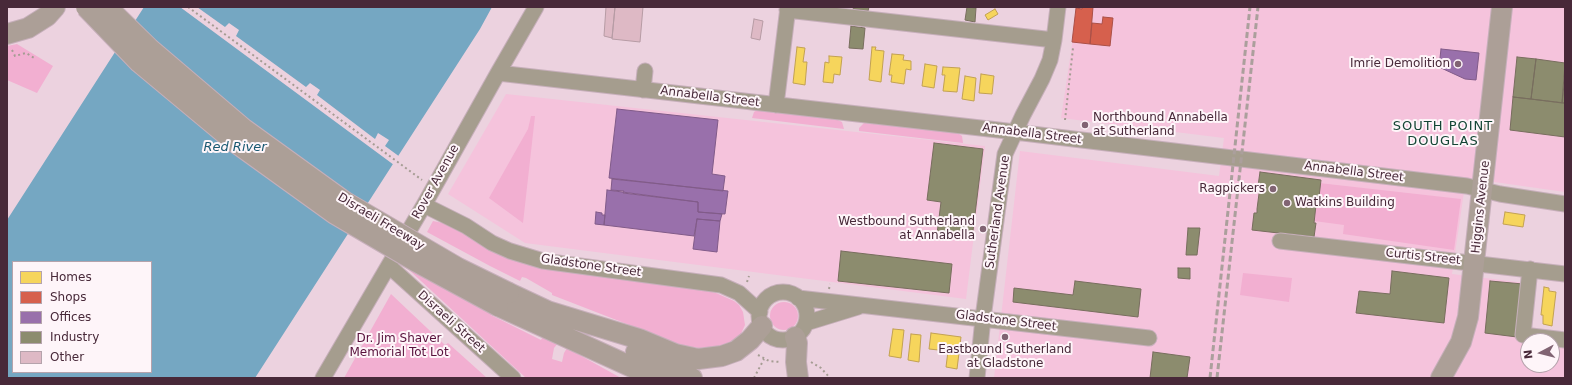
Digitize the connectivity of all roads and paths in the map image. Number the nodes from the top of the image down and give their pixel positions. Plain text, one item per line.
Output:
1 (40, 7) edge
2 (55, 7) edge
3 (86, 7) edge
4 (188, 7) edge
5 (536, 7) edge
6 (1058, 7) edge
7 (1502, 7) edge
8 (108, 8) edge
9 (787, 9) edge
10 (7, 24) edge
11 (1054, 40) junction
12 (10, 42) edge
13 (1073, 48) dead end
14 (36, 59) dead end
15 (645, 71) dead end
16 (498, 73) junction
17 (643, 90) junction
18 (776, 105) junction
19 (1065, 120) dead end
20 (1015, 132) junction
21 (422, 180) dead end
22 (1483, 190) junction
23 (1565, 204) edge
24 (424, 205) junction
25 (1280, 241) dead end
26 (1475, 262) junction
27 (389, 266) junction
28 (1530, 269) junction
29 (1565, 274) edge
30 (798, 298) junction
31 (503, 300) junction
32 (863, 305) junction
33 (544, 310) junction
34 (983, 318) junction
35 (761, 319) junction
36 (801, 330) junction
37 (1149, 338) dead end
38 (1565, 340) edge
39 (754, 352) dead end
40 (602, 353) junction
41 (764, 359) junction
42 (785, 362) dead end
43 (803, 370) edge
44 (323, 378) edge
45 (513, 378) edge
46 (630, 378) edge
47 (656, 378) edge
48 (692, 378) edge
49 (754, 378) edge
50 (830, 378) edge
51 (977, 378) edge
52 (1441, 378) edge

1 - 10 main road
2 - 12 main road
3 - 31 main road, Disraeli Freeway, bridge
4 - 21 path
5 - 16 street, Rover Avenue
6 - 11 street, Sutherland Avenue
7 - 22 main road, Higgins Avenue
8 - 31 main road, Disraeli Freeway, bridge
9 - 11 street
9 - 18 street
11 - 20 street, Sutherland Avenue
12 - 14 path
13 - 19 path
15 - 17 street
16 - 17 street, Annabella Street
16 - 24 street, Rover Avenue
17 - 18 street, Annabella Street
18 - 20 street, Annabella Street
20 - 22 street, Annabella Street
20 - 34 street, Sutherland Avenue
22 - 23 street, Annabella Street
22 - 26 main road, Higgins Avenue
24 - 27 street, Rover Avenue
24 - 35 street, Gladstone Street
25 - 26 street, Curtis Street
26 - 28 street, Curtis Street
26 - 52 main road, Higgins Avenue
27 - 44 street, Rover Avenue
27 - 45 street, Disraeli Street
28 - 29 street, Curtis Street
28 - 38 street
30 - 32 street, Gladstone Street
30 - 35 street, Gladstone Street
30 - 36 street
31 - 33 main road, Disraeli Freeway
31 - 40 main road, Disraeli Freeway
32 - 34 street, Gladstone Street
32 - 36 street, Gladstone Street
33 - 35 main road
33 - 48 main road, Disraeli Freeway
34 - 37 street, Gladstone Street
34 - 51 street, Sutherland Avenue
35 - 36 street, Gladstone Street
36 - 43 main road
39 - 41 path
40 - 46 main road
40 - 47 main road, Disraeli Freeway
41 - 42 path
41 - 49 path
43 - 50 path

